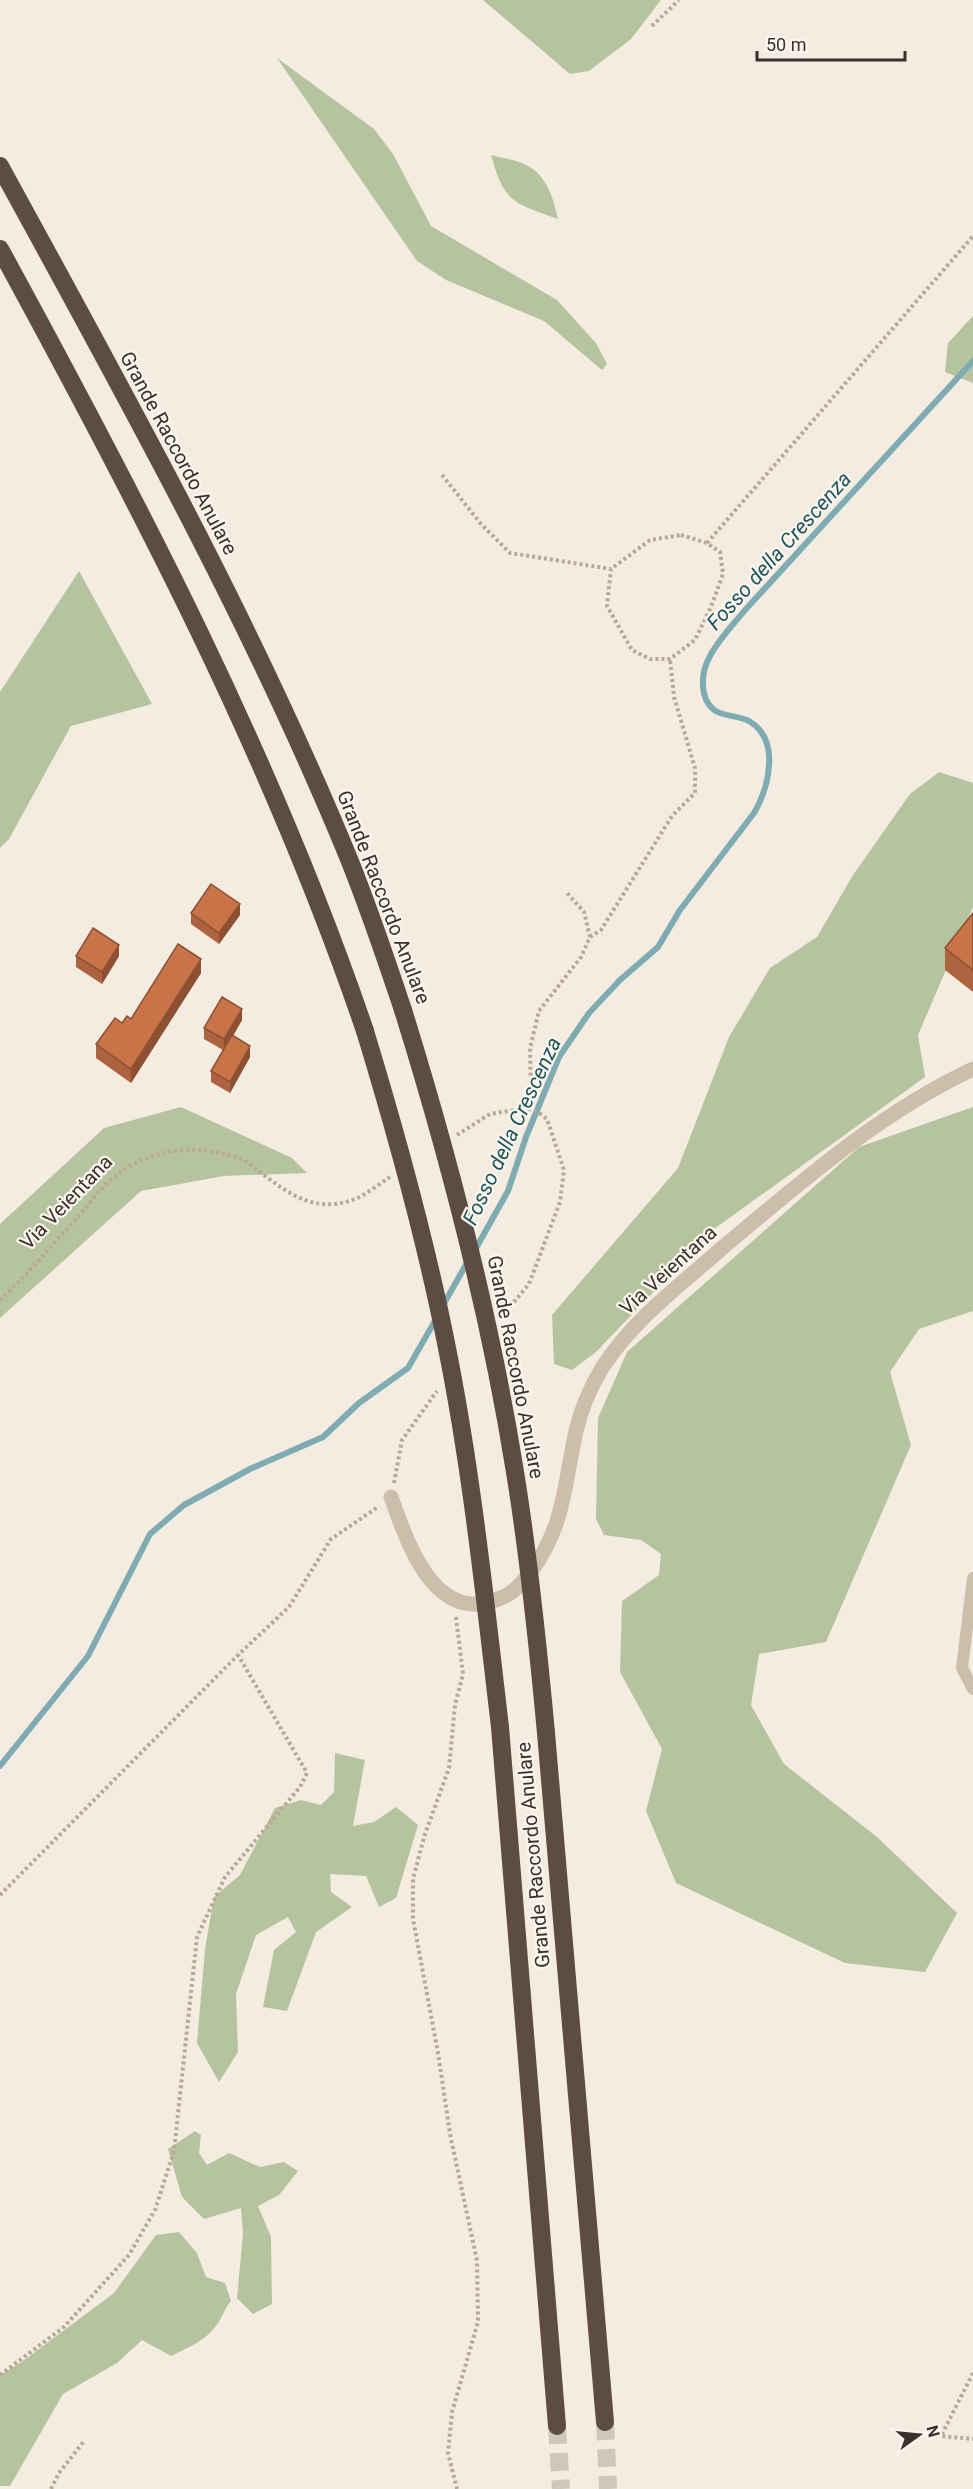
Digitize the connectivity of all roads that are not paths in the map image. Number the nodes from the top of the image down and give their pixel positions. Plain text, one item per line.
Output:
1 (0, 166) edge
2 (0, 249) edge
3 (973, 1069) edge
4 (391, 1497) road end
5 (973, 1578) edge
6 (973, 1689) edge
7 (604, 2422) tunnel mouth
8 (557, 2426) tunnel mouth

1 - 7 highway, Grande Raccordo Anulare, bridge
2 - 8 highway, Grande Raccordo Anulare, bridge
3 - 4 street, Via Veientana
5 - 6 lane

